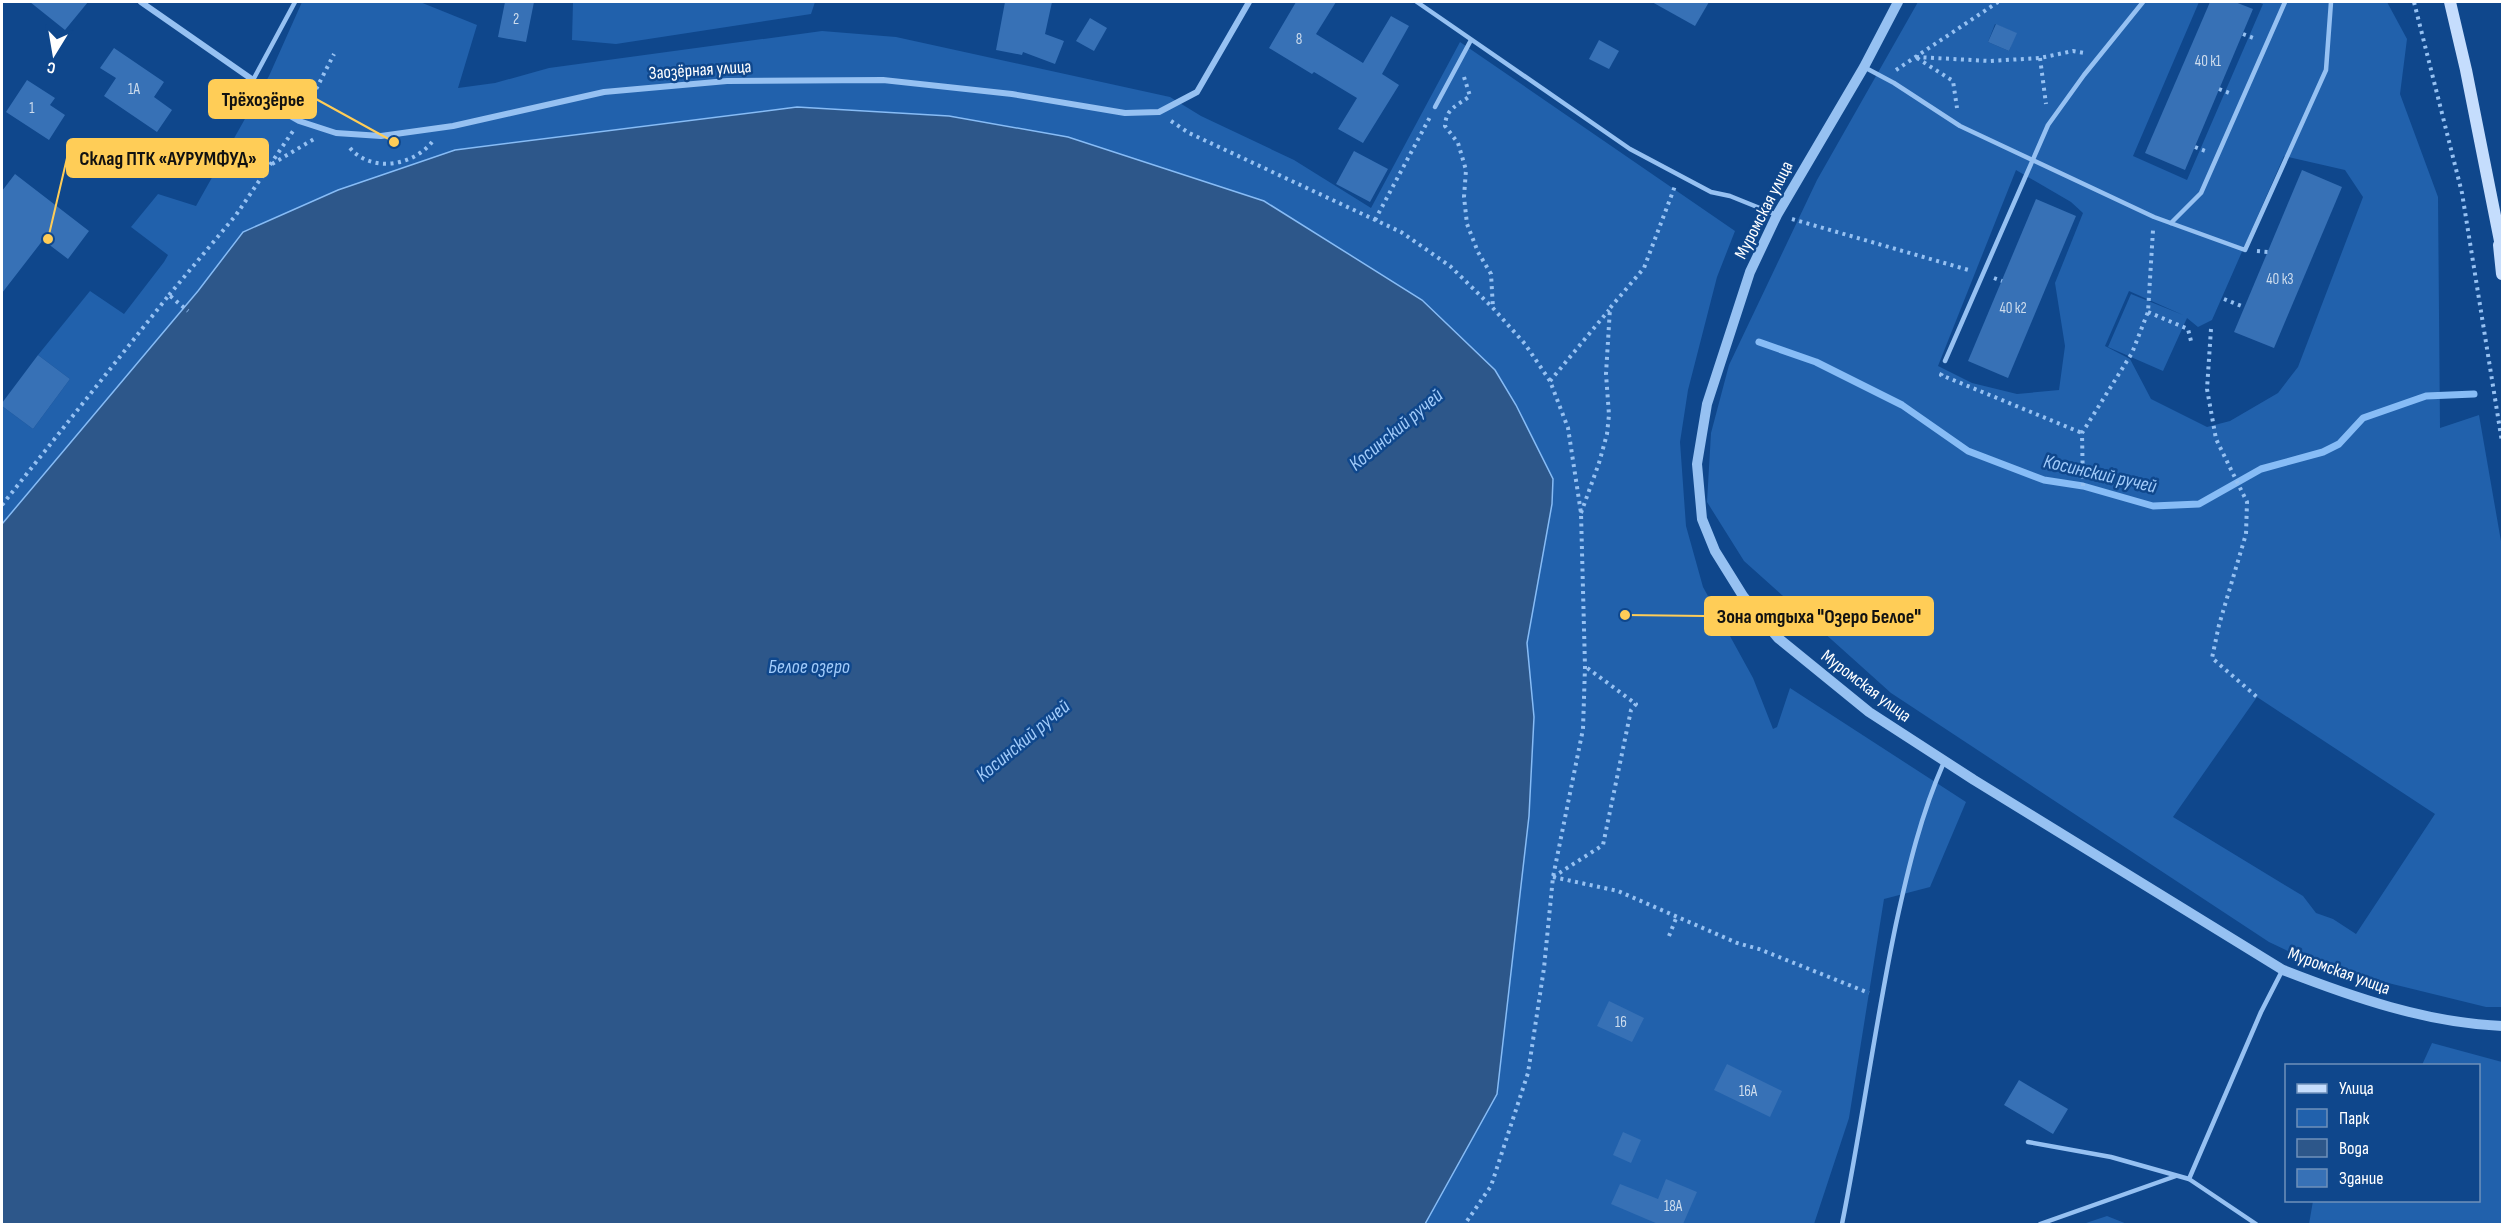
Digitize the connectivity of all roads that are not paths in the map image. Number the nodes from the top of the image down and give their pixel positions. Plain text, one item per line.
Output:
1 (141, 2) edge
2 (295, 2) edge
3 (1249, 2) edge
4 (1417, 2) edge
5 (1898, 2) edge
6 (2143, 2) edge
7 (2285, 2) edge
8 (2331, 2) edge
9 (2450, 2) edge
10 (1471, 40) junction
11 (1864, 67) junction
12 (253, 80) junction
13 (1435, 107) road end
14 (2033, 160) junction
15 (1777, 215) junction
16 (2171, 223) junction
17 (2498, 235) junction
18 (2502, 251) edge
19 (2502, 274) edge
20 (1945, 361) road end
21 (1944, 761) junction
22 (2283, 970) junction
23 (2502, 1026) edge
24 (2028, 1142) dead end
25 (2176, 1176) junction
26 (2189, 1179) junction
27 (1842, 1224) edge
28 (2040, 1224) edge
29 (2256, 1224) edge

1 - 12 street, Заозёрная улица
2 - 12 lane
3 - 12 street, Заозёрная улица
4 - 10 lane
5 - 11 street, Муромская улица
6 - 14 lane
7 - 16 lane
8 - 16 lane
9 - 17 main road
10 - 13 lane
10 - 15 lane
11 - 14 lane
11 - 15 street, Муромская улица
14 - 16 lane
14 - 20 lane
15 - 21 street, Муромская улица
17 - 18 main road
17 - 19 main road
21 - 22 street, Муромская улица
21 - 27 lane
22 - 23 street, Муромская улица
22 - 26 lane
24 - 25 lane
25 - 26 lane
25 - 28 lane
26 - 29 lane

